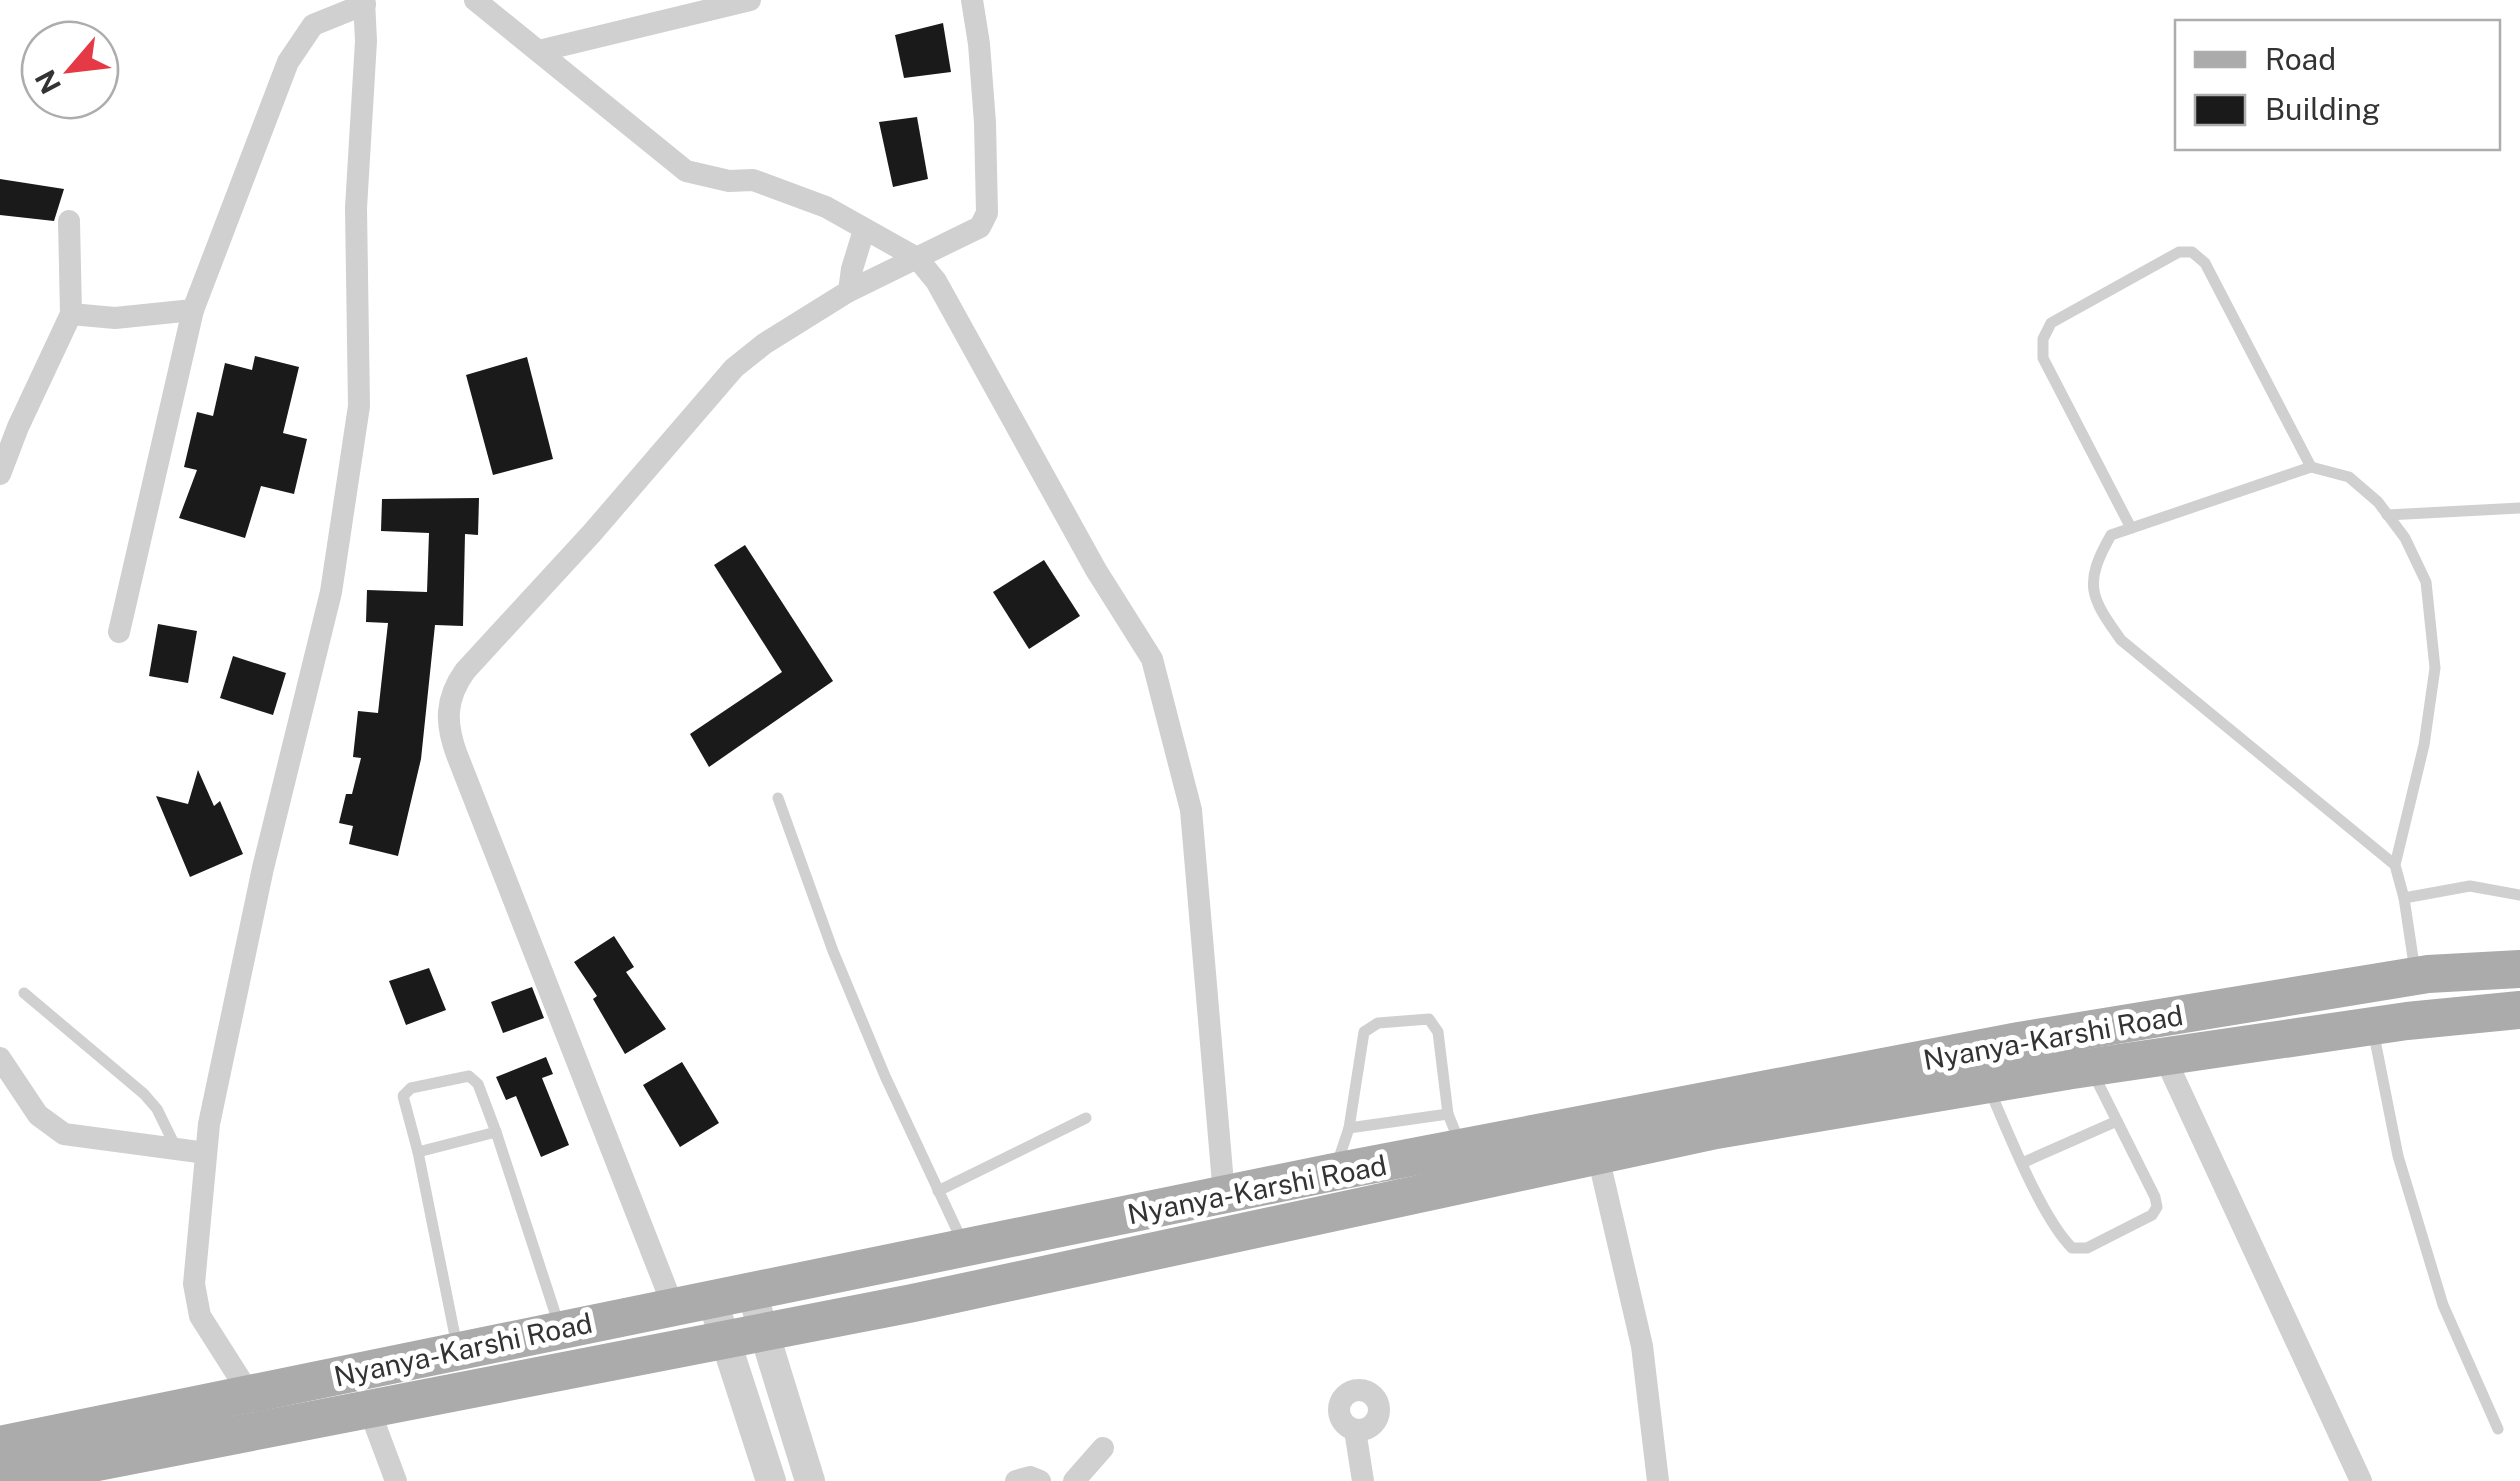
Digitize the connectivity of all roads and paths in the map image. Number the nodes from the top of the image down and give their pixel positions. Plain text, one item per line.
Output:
1 (475, 0) edge
2 (750, 0) edge
3 (972, 0) edge
4 (364, 2) edge
5 (540, 50) junction
6 (69, 221) dead end
7 (864, 230) junction
8 (917, 258) junction
9 (849, 291) junction
10 (192, 310) junction
11 (71, 314) junction
12 (2312, 467) junction
13 (0, 474) edge
14 (2520, 508) edge
15 (2388, 515) junction
16 (2132, 528) junction
17 (119, 632) dead end
18 (778, 798) dead end
19 (2395, 865) junction
20 (2520, 895) edge
21 (2404, 898) junction
22 (2520, 969) edge
23 (2416, 976) junction
24 (24, 993) dead end
25 (2520, 1010) edge
26 (2372, 1026) junction
27 (2164, 1056) junction
28 (0, 1058) edge
29 (2090, 1067) junction
30 (1987, 1084) junction
31 (1448, 1114) junction
32 (1086, 1118) dead end
33 (2117, 1121) junction
34 (1349, 1128) junction
35 (496, 1132) junction
36 (177, 1150) junction
37 (418, 1152) junction
38 (206, 1153) junction
39 (1598, 1156) junction
40 (2022, 1163) junction
41 (1444, 1165) junction
42 (1334, 1172) junction
43 (938, 1190) junction
44 (1224, 1195) junction
45 (964, 1247) junction
46 (751, 1290) junction
47 (712, 1299) junction
48 (672, 1306) junction
49 (560, 1329) junction
50 (764, 1332) junction
51 (726, 1340) junction
52 (458, 1350) junction
53 (249, 1394) junction
54 (369, 1409) junction
55 (2498, 1429) dead end
56 (1355, 1430) dead end
57 (0, 1445) edge
58 (1103, 1448) dead end
59 (0, 1481) edge
60 (396, 1481) edge
61 (771, 1481) edge
62 (810, 1481) edge
63 (1016, 1481) edge
64 (1040, 1481) edge
65 (1074, 1481) edge
66 (1363, 1481) edge
67 (1658, 1481) edge
68 (2361, 1481) edge

1 - 5 street
2 - 5 street
3 - 8 street
4 - 10 street
4 - 38 street
5 - 7 street
6 - 11 street
7 - 8 street
7 - 9 street
8 - 9 street
8 - 44 street
9 - 48 street
10 - 11 street
10 - 17 street
11 - 13 street
12 - 15 lane
12 - 16 lane
12 - 16 lane
14 - 15 lane
15 - 19 lane
16 - 19 lane
18 - 43 lane
19 - 21 lane
20 - 21 lane
21 - 23 lane
22 - 23 main road, Nyanya-Karshi Road
23 - 41 main road, Nyanya-Karshi Road
24 - 36 lane
25 - 26 main road, Nyanya-Karshi Road
26 - 27 main road, Nyanya-Karshi Road
26 - 55 lane
27 - 29 main road, Nyanya-Karshi Road
27 - 68 street
28 - 36 street
29 - 30 main road, Nyanya-Karshi Road
29 - 33 lane
30 - 39 main road, Nyanya-Karshi Road
30 - 40 lane
31 - 34 lane
31 - 34 lane
31 - 41 lane
32 - 43 lane
33 - 40 lane
33 - 40 lane
34 - 42 lane
35 - 37 lane
35 - 37 lane
35 - 49 lane
36 - 38 street
37 - 52 lane
38 - 53 street
39 - 41 main road, Nyanya-Karshi Road
39 - 67 street
41 - 42 main road, Nyanya-Karshi Road
41 - 50 main road, Nyanya-Karshi Road
42 - 44 main road, Nyanya-Karshi Road
43 - 45 lane
44 - 45 main road, Nyanya-Karshi Road
45 - 46 main road, Nyanya-Karshi Road
46 - 47 main road, Nyanya-Karshi Road
46 - 50 street
47 - 48 main road, Nyanya-Karshi Road
47 - 51 street
48 - 49 main road, Nyanya-Karshi Road
49 - 52 main road, Nyanya-Karshi Road
50 - 51 main road, Nyanya-Karshi Road
50 - 62 street
51 - 54 main road, Nyanya-Karshi Road
51 - 61 street
52 - 53 main road, Nyanya-Karshi Road
53 - 57 main road, Nyanya-Karshi Road
54 - 59 main road, Nyanya-Karshi Road
54 - 60 street
56 - 66 street
58 - 65 street
63 - 64 street

